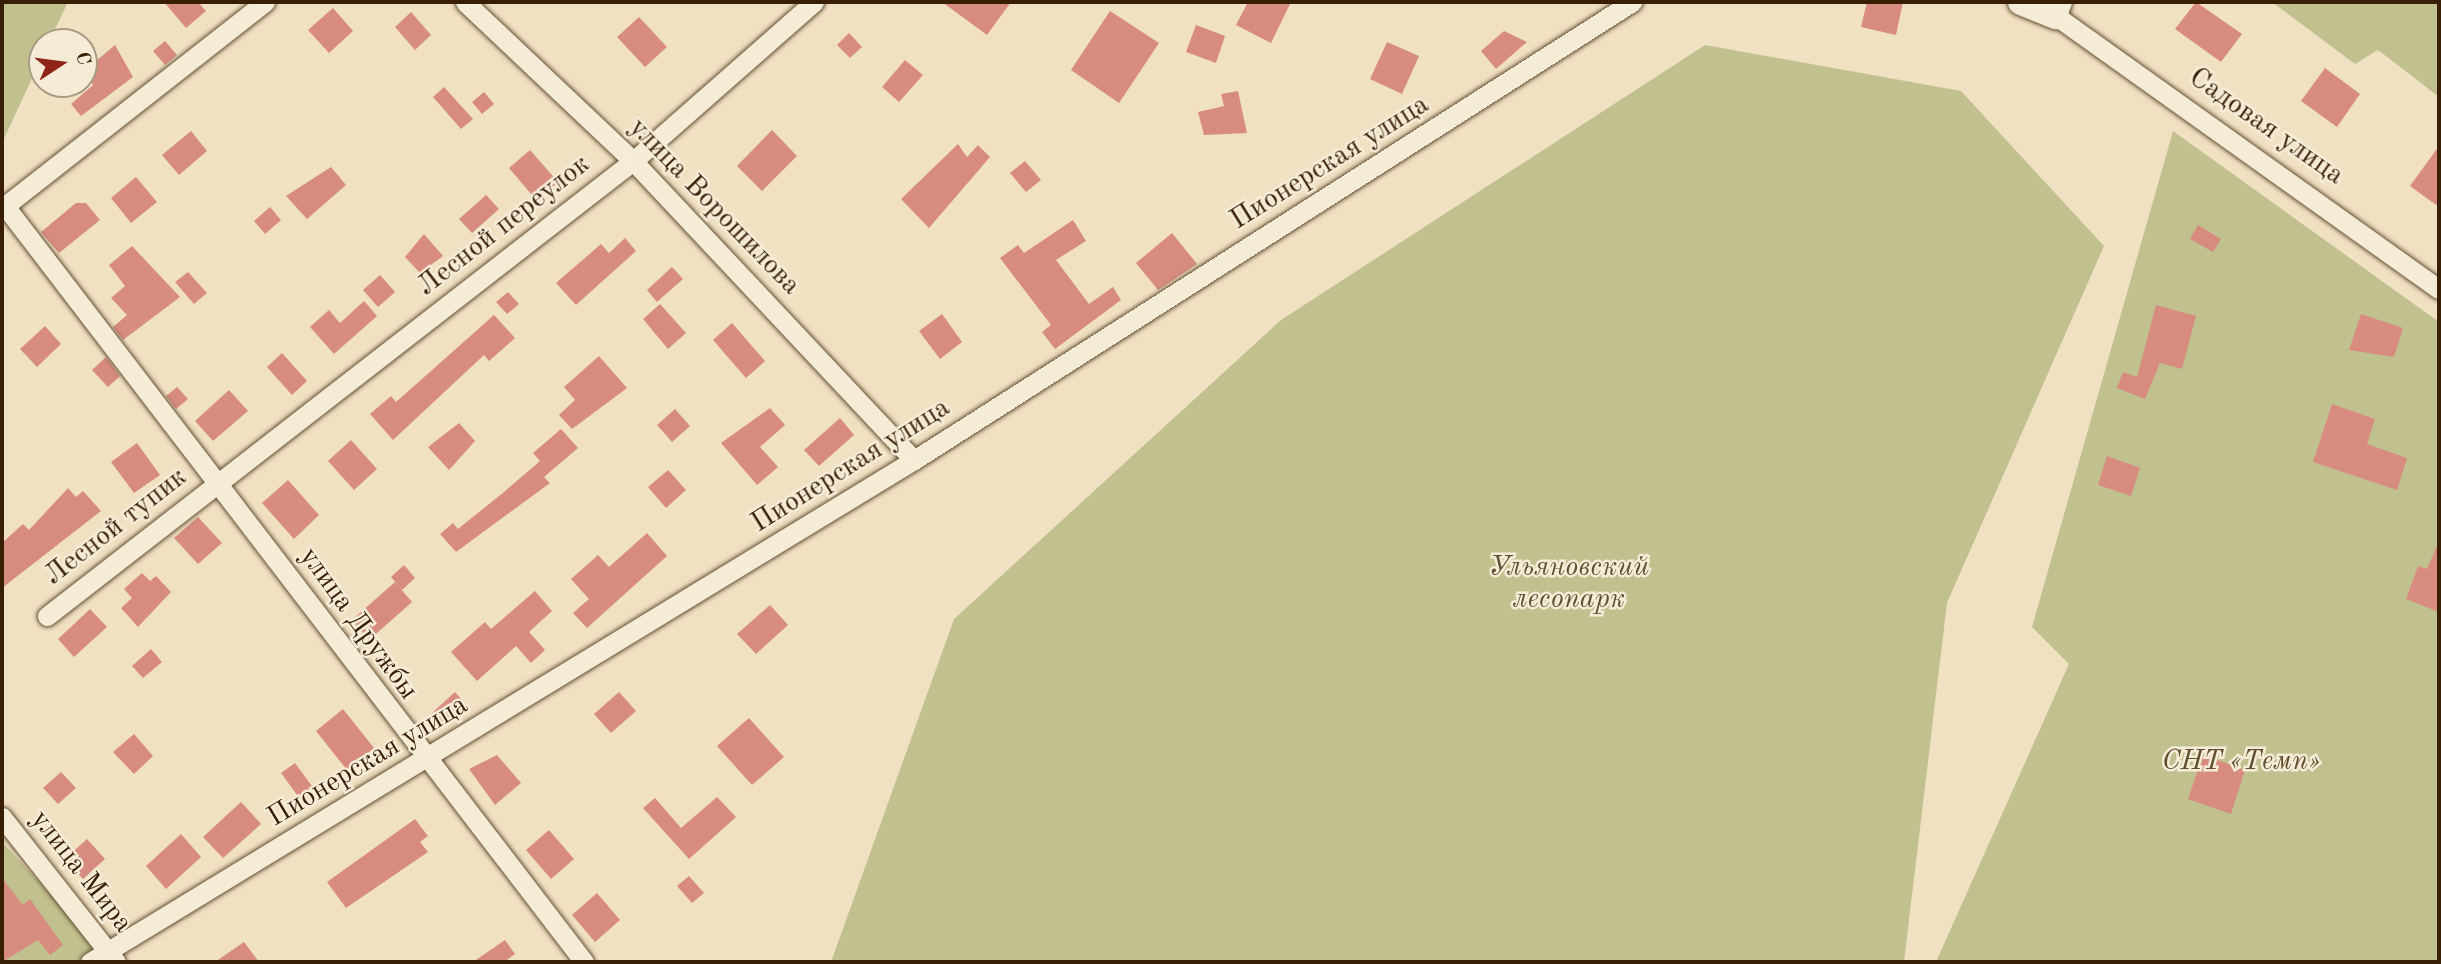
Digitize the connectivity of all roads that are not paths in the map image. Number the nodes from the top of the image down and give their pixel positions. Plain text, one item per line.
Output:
1 (265, 2) edge
2 (465, 2) edge
3 (814, 2) edge
4 (1632, 2) edge
5 (2021, 2) edge
6 (2059, 9) edge
7 (633, 161) junction
8 (2439, 289) edge
9 (914, 460) junction
10 (219, 482) junction
11 (47, 615) dead end
12 (425, 762) junction
13 (2, 817) edge
14 (111, 956) edge
15 (90, 962) edge
16 (584, 962) edge

1 - 10 street, улица Дружбы
2 - 7 street, улица Ворошилова
3 - 7 street, Лесной переулок
4 - 9 street, Пионерская улица
5 - 6 street
6 - 8 street, Садовая улица
7 - 9 street, улица Ворошилова
7 - 10 street, Лесной переулок
9 - 12 street, Пионерская улица
10 - 11 street, Лесной тупик
10 - 12 street, улица Дружбы
12 - 14 street, Пионерская улица
12 - 16 street, улица Дружбы
13 - 14 street, улица Мира
14 - 15 street, Пионерская улица

